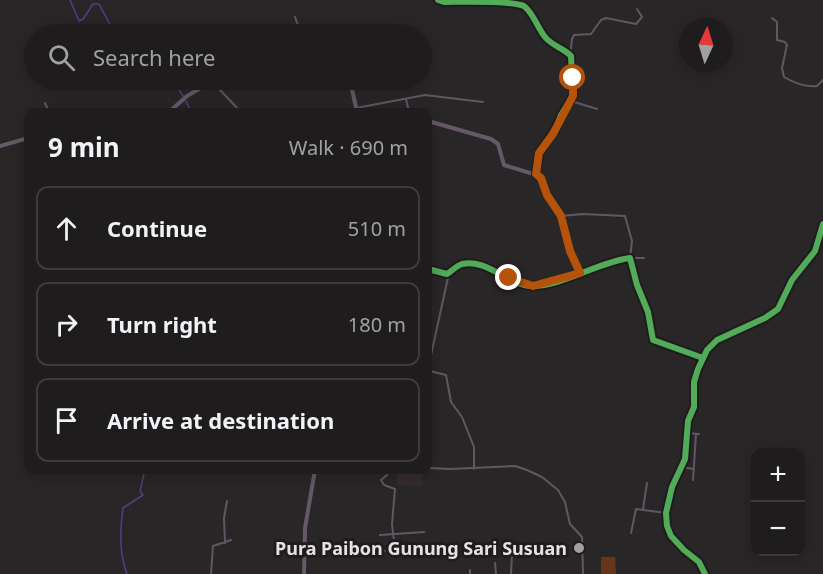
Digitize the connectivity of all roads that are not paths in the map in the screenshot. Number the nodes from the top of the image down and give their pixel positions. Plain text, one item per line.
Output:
1 (438, 0) edge
2 (637, 9) dead end
3 (295, 17) dead end
4 (772, 18) dead end
5 (297, 24) edge
6 (570, 55) junction
7 (823, 80) edge
8 (197, 90) edge
9 (220, 90) edge
10 (352, 90) edge
11 (406, 99) junction
12 (570, 101) junction
13 (483, 102) dead end
14 (45, 103) dead end
15 (47, 108) edge
16 (173, 108) edge
17 (237, 108) edge
18 (356, 108) edge
19 (365, 108) edge
20 (408, 108) edge
21 (597, 109) dead end
22 (432, 122) edge
23 (24, 139) edge
24 (0, 146) edge
25 (536, 174) junction
26 (561, 216) junction
27 (823, 224) edge
28 (630, 258) junction
29 (645, 258) dead end
30 (432, 270) edge
31 (449, 273) junction
32 (580, 273) junction
33 (432, 351) edge
34 (703, 358) junction
35 (432, 371) edge
36 (687, 433) junction
37 (680, 467) junction
38 (432, 468) edge
39 (474, 469) junction
40 (694, 469) junction
41 (314, 474) edge
42 (385, 474) edge
43 (693, 480) dead end
44 (647, 483) dead end
45 (227, 501) dead end
46 (644, 509) junction
47 (666, 513) junction
48 (424, 532) dead end
49 (631, 533) dead end
50 (393, 534) junction
51 (380, 535) dead end
52 (231, 540) dead end
53 (225, 543) junction
54 (425, 548) dead end
55 (395, 550) junction
56 (381, 551) dead end
57 (512, 554) dead end
58 (495, 563) dead end
59 (211, 574) edge
60 (304, 574) edge
61 (496, 574) edge
62 (511, 574) edge
63 (583, 574) edge
64 (705, 574) edge

1 - 6 street
2 - 6 street
3 - 5 street
4 - 7 street
6 - 12 street
8 - 16 street
9 - 17 street
10 - 18 street
11 - 13 street
11 - 19 street
11 - 20 street
12 - 21 street
12 - 25 street
14 - 15 street
22 - 25 street
23 - 24 street
25 - 26 street
26 - 28 street
26 - 32 street
27 - 34 street
28 - 29 street
28 - 32 street
28 - 34 street
30 - 31 street
31 - 32 street
31 - 33 street
34 - 36 street
35 - 39 street
36 - 37 street
36 - 40 street
37 - 40 street
37 - 47 street
38 - 39 street
39 - 63 street
40 - 43 street
41 - 60 street
42 - 50 street
44 - 46 street
45 - 53 street
46 - 47 street
46 - 49 street
47 - 64 street
48 - 50 street
50 - 51 street
50 - 55 street
52 - 53 street
53 - 59 street
54 - 55 street
55 - 56 street
57 - 62 street
58 - 61 street

